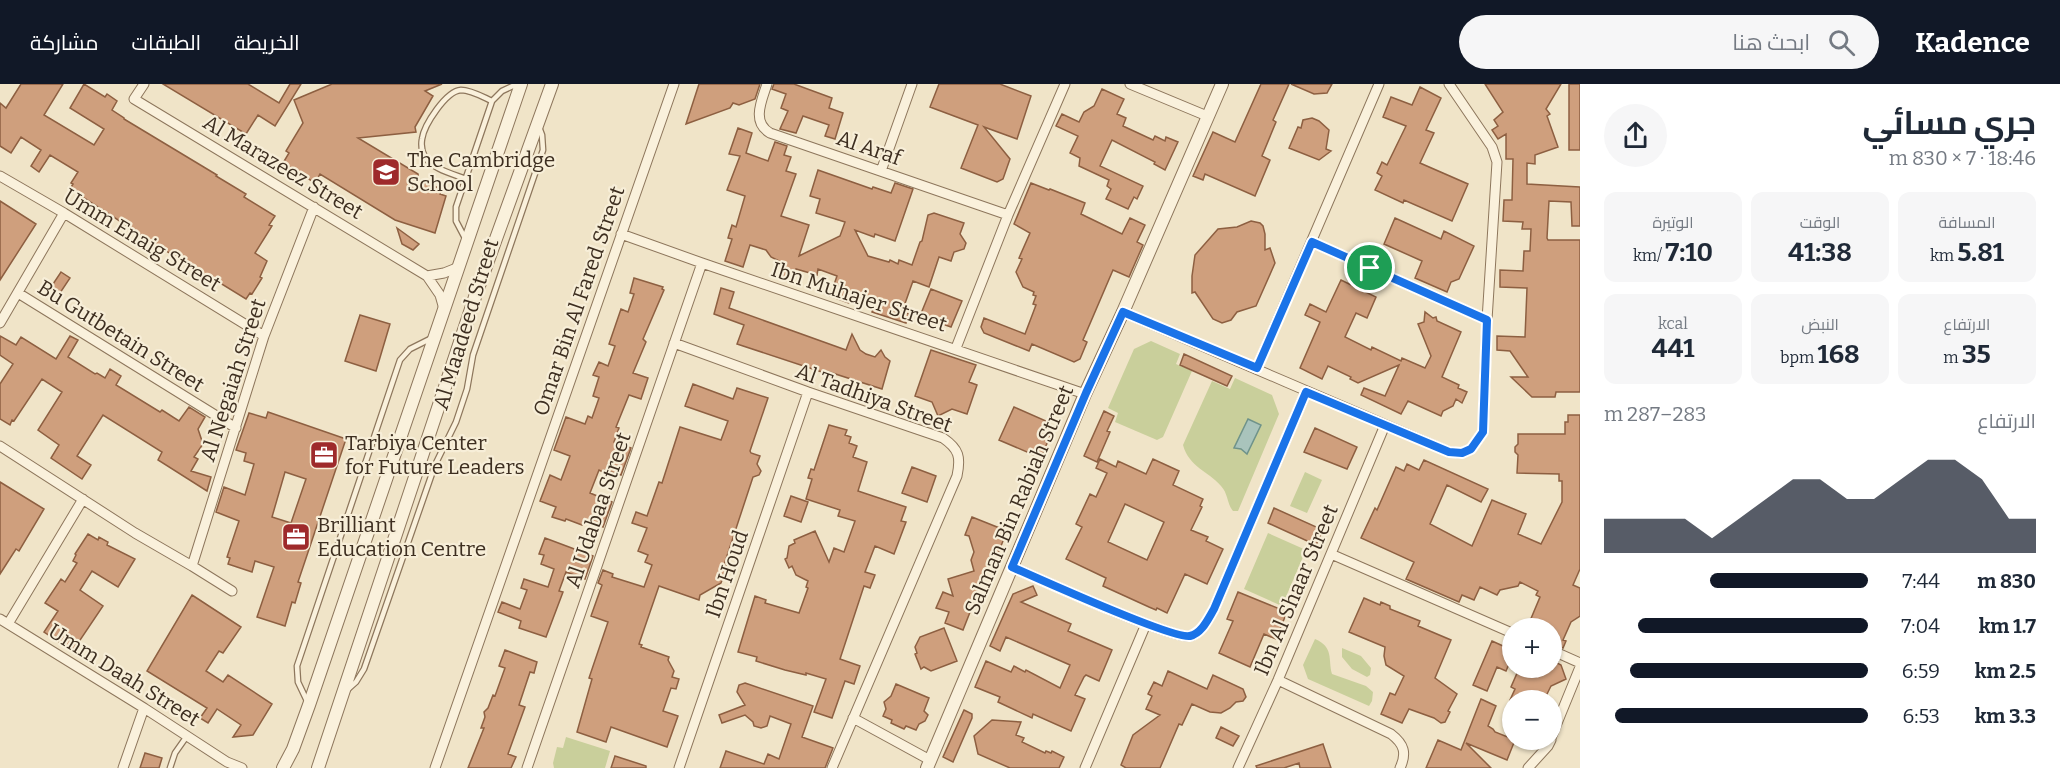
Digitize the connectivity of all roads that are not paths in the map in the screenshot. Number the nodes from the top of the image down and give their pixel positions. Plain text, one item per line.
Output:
1 (144, 84) edge
2 (517, 84) edge
3 (521, 84) edge
4 (552, 84) edge
5 (674, 84) edge
6 (767, 84) edge
7 (912, 84) edge
8 (1065, 84) edge
9 (1130, 84) edge
10 (1222, 84) edge
11 (1379, 84) edge
12 (1449, 84) edge
13 (492, 101) junction
14 (1207, 116) junction
15 (538, 123) junction
16 (881, 171) junction
17 (0, 176) edge
18 (466, 179) junction
19 (314, 207) junction
20 (64, 213) junction
21 (1008, 215) junction
22 (621, 234) junction
23 (467, 242) junction
24 (1312, 242) junction
25 (702, 263) junction
26 (459, 267) junction
27 (427, 276) junction
28 (18, 293) junction
29 (444, 309) junction
30 (1123, 312) junction
31 (1487, 320) junction
32 (0, 323) edge
33 (264, 336) junction
34 (435, 337) junction
35 (674, 343) junction
36 (956, 348) junction
37 (1257, 368) junction
38 (808, 392) junction
39 (1306, 392) junction
40 (1086, 393) junction
41 (1385, 425) junction
42 (236, 428) junction
43 (0, 446) edge
44 (83, 499) junction
45 (1330, 554) junction
46 (192, 566) junction
47 (1012, 567) junction
48 (232, 591) dead end
49 (4, 621) edge
50 (1146, 624) junction
51 (1502, 629) edge
52 (1562, 656) edge
53 (1580, 665) edge
54 (1278, 680) junction
55 (341, 696) junction
56 (309, 705) junction
57 (144, 708) junction
58 (1562, 711) edge
59 (853, 718) junction
60 (187, 736) junction
61 (1545, 750) edge
62 (929, 764) edge
63 (230, 765) edge
64 (123, 768) edge
65 (170, 768) edge
66 (242, 768) edge
67 (283, 768) edge
68 (318, 768) edge
69 (435, 768) edge
70 (528, 768) edge
71 (679, 768) edge
72 (832, 768) edge
73 (1085, 768) edge
74 (1238, 768) edge
75 (1400, 768) edge
76 (1528, 768) edge

1 - 19 street, Al Marazeez Street
2 - 13 lane
3 - 23 street, Al Maadeed Street
4 - 15 street, Al Maadeed Street
5 - 22 street, Omar Bin Al Fared Street
6 - 16 street, Al Araf
7 - 16 street
8 - 21 street
9 - 14 street
10 - 14 street, Salman Bin Rabiah Street
11 - 24 street
12 - 31 street
13 - 18 lane, Al Maadeed Street
13 - 18 lane
14 - 30 street, Salman Bin Rabiah Street
15 - 55 street, Al Maadeed Street
15 - 55 lane, Al Maadeed Street
16 - 21 street, Al Araf
17 - 20 street, Umm Enaig Street
18 - 23 lane, Al Maadeed Street
19 - 27 street, Al Marazeez Street
19 - 33 street, Al Negaiah Street
20 - 28 street
20 - 33 street, Umm Enaig Street
21 - 36 street
22 - 25 street, Ibn Muhajer Street
22 - 69 street, Omar Bin Al Fared Street
23 - 26 street, Al Maadeed Street
24 - 31 street
24 - 37 street
25 - 35 street, Al Udabaa Street
25 - 36 street, Ibn Muhajer Street
26 - 27 street
26 - 29 street, Al Maadeed Street
27 - 29 street, Al Marazeez Street
28 - 32 street
28 - 42 street, Bu Gutbetain Street
29 - 34 street, Al Maadeed Street
30 - 37 street
30 - 40 street, Salman Bin Rabiah Street
31 - 41 street
33 - 42 street, Al Negaiah Street
34 - 56 street, Al Maadeed Street
34 - 56 lane, Al Maadeed Street
35 - 38 street, Al Tadhiya Street
35 - 70 street, Al Udabaa Street
36 - 40 street, Ibn Muhajer Street
37 - 39 street
38 - 59 street, Al Tadhiya Street
38 - 71 street, Ibn Houd
39 - 41 street
39 - 50 street
40 - 47 street, Salman Bin Rabiah Street
41 - 45 street, Ibn Al Shaar Street
42 - 46 street, Al Negaiah Street
43 - 44 street
44 - 46 street
44 - 49 street
45 - 51 street
45 - 54 street, Ibn Al Shaar Street
46 - 48 street
47 - 50 street
47 - 62 street, Salman Bin Rabiah Street
49 - 57 street, Umm Daah Street
50 - 73 street
52 - 53 street
53 - 58 street
54 - 74 street, Ibn Al Shaar Street
54 - 75 street
55 - 68 street, Al Maadeed Street
56 - 67 street, Al Maadeed Street
57 - 60 street, Umm Daah Street
57 - 64 street
59 - 62 street
59 - 72 street, Al Tadhiya Street
60 - 63 street, Umm Daah Street
60 - 65 lane
61 - 76 street
63 - 66 street, Umm Daah Street

